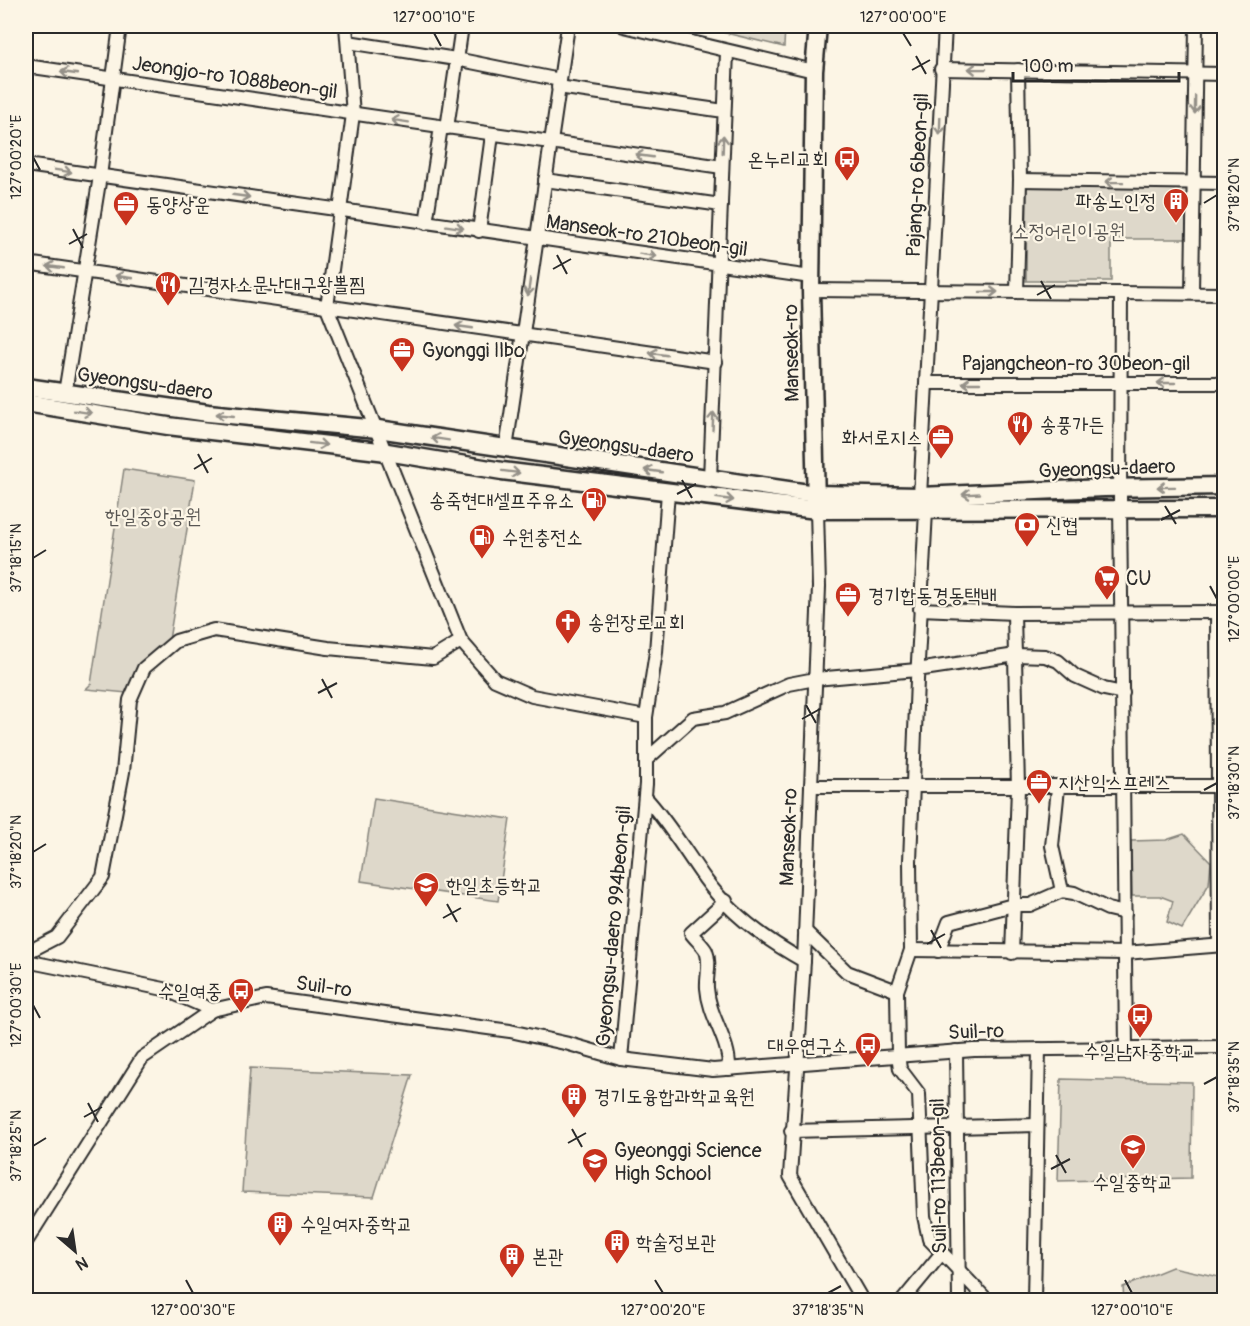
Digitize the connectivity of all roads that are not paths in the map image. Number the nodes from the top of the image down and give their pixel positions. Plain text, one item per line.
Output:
1 (120, 26) edge
2 (346, 26) edge
3 (462, 26) edge
4 (568, 26) edge
5 (624, 26) edge
6 (818, 26) edge
7 (945, 26) edge
8 (1196, 26) edge
9 (348, 42) junction
10 (727, 52) junction
11 (456, 59) junction
12 (26, 66) edge
13 (941, 69) junction
14 (1018, 70) junction
15 (814, 71) junction
16 (1195, 74) junction
17 (1224, 74) edge
18 (112, 79) junction
19 (559, 83) junction
20 (724, 111) junction
21 (353, 114) junction
22 (444, 128) junction
23 (492, 135) junction
24 (550, 144) junction
25 (26, 165) edge
26 (722, 167) junction
27 (100, 176) junction
28 (545, 180) junction
29 (1020, 180) junction
30 (1224, 183) edge
31 (1193, 184) junction
32 (721, 205) junction
33 (342, 211) junction
34 (426, 223) junction
35 (479, 231) junction
36 (537, 238) junction
37 (26, 263) edge
38 (718, 266) junction
39 (85, 271) junction
40 (811, 283) junction
41 (930, 291) junction
42 (1017, 292) junction
43 (1121, 293) junction
44 (1192, 293) junction
45 (1224, 294) edge
46 (327, 307) junction
47 (522, 335) junction
48 (716, 362) junction
49 (927, 383) junction
50 (1121, 383) junction
51 (1224, 383) edge
52 (29, 386) edge
53 (65, 393) junction
54 (26, 403) edge
55 (296, 422) junction
56 (378, 429) junction
57 (251, 435) junction
58 (506, 449) junction
59 (387, 452) junction
60 (710, 479) junction
61 (752, 485) junction
62 (1224, 486) edge
63 (668, 492) junction
64 (918, 501) junction
65 (1120, 501) junction
66 (749, 502) junction
67 (816, 502) junction
68 (1224, 509) edge
69 (876, 511) junction
70 (920, 609) junction
71 (1123, 611) junction
72 (1221, 612) edge
73 (1014, 613) junction
74 (461, 641) junction
75 (1016, 655) junction
76 (917, 670) junction
77 (815, 680) junction
78 (1123, 693) junction
79 (646, 717) junction
80 (1222, 753) edge
81 (647, 759) junction
82 (914, 785) junction
83 (811, 786) junction
84 (1222, 786) edge
85 (1123, 787) junction
86 (1018, 788) junction
87 (1058, 788) junction
88 (645, 797) junction
89 (1062, 891) junction
90 (726, 901) junction
91 (1013, 905) junction
92 (1125, 913) junction
93 (805, 931) junction
94 (1222, 945) edge
95 (911, 950) junction
96 (938, 951) junction
97 (26, 953) edge
98 (1012, 953) junction
99 (1125, 953) junction
100 (804, 961) junction
101 (26, 962) edge
102 (897, 991) junction
103 (212, 1010) junction
104 (1224, 1047) edge
105 (1126, 1048) junction
106 (1039, 1049) junction
107 (956, 1051) junction
108 (898, 1054) junction
109 (621, 1059) junction
110 (798, 1062) junction
111 (729, 1069) junction
112 (1038, 1125) junction
113 (957, 1127) junction
114 (919, 1128) junction
115 (791, 1131) junction
116 (26, 1242) edge
117 (941, 1254) junction
118 (959, 1269) junction
119 (861, 1300) edge
120 (903, 1300) edge
121 (959, 1300) edge
122 (987, 1300) edge
123 (1034, 1300) edge

1 - 18 street
2 - 9 street, Jeongjo-ro 1088beon-gil
3 - 11 street
4 - 19 street
5 - 10 street
6 - 15 main road, Manseok-ro
7 - 13 street, Pajang-ro 6beon-gil
8 - 16 street
9 - 11 street
9 - 21 street, Jeongjo-ro 1088beon-gil
10 - 15 street
10 - 20 street
11 - 19 street
11 - 22 street
18 -> 12 street, Jeongjo-ro 1088beon-gil
14 -> 13 street
13 -> 41 street, Pajang-ro 6beon-gil
14 - 16 street
14 - 29 street
15 - 40 main road, Manseok-ro
16 - 17 street
16 -> 31 street
18 - 21 street, Jeongjo-ro 1088beon-gil
18 - 27 street
19 - 20 street
19 - 24 street
26 -> 20 street
22 -> 21 street, Jeongjo-ro 1088beon-gil
21 - 33 street, Jeongjo-ro 1088beon-gil
22 - 23 street, Jeongjo-ro 1088beon-gil
22 - 34 street
23 - 24 street, Jeongjo-ro 1088beon-gil
23 - 35 street
26 -> 24 street, Jeongjo-ro 1088beon-gil
24 - 28 street
25 -> 27 street, Manseok-ro 210beon-gil
26 - 32 street
27 -> 33 street, Manseok-ro 210beon-gil
27 - 39 street
28 - 32 street
28 - 36 street
31 -> 29 street
29 - 42 street
30 - 31 street
31 - 44 street
32 - 38 street
33 - 34 street, Manseok-ro 210beon-gil
33 - 46 street, Jeongjo-ro 1088beon-gil
34 -> 35 street, Manseok-ro 210beon-gil
35 - 36 street, Manseok-ro 210beon-gil
36 -> 38 street, Manseok-ro 210beon-gil
36 -> 47 street
39 -> 37 street
38 - 40 street, Manseok-ro 210beon-gil
38 - 48 street
46 -> 39 street
39 - 53 street
40 - 41 street, Manseok-ro 210beon-gil
40 - 67 main road, Manseok-ro
41 -> 42 street, Manseok-ro 210beon-gil
41 - 49 street, Pajang-ro 6beon-gil
42 - 43 street, Manseok-ro 210beon-gil
43 - 44 street, Manseok-ro 210beon-gil
43 - 50 street
44 - 45 street, Manseok-ro 210beon-gil
47 -> 46 street
46 - 56 street
48 -> 47 street
47 - 58 street
60 -> 48 street
50 -> 49 street, Pajangcheon-ro 30beon-gil
49 - 64 street, Pajang-ro 6beon-gil
51 -> 50 street, Pajangcheon-ro 30beon-gil
50 - 65 street
52 - 53 main road, Gyeongsu-daero
55 -> 53 main road, Gyeongsu-daero
54 -> 57 main road, Gyeongsu-daero
55 - 56 main road, Gyeongsu-daero
55 - 57 main road
58 -> 56 main road, Gyeongsu-daero
56 - 59 street
57 -> 59 main road, Gyeongsu-daero
60 -> 58 main road, Gyeongsu-daero
59 -> 63 main road, Gyeongsu-daero
59 - 74 street
60 - 61 main road, Gyeongsu-daero
61 - 66 main road
61 - 67 main road, Gyeongsu-daero
62 -> 65 main road, Gyeongsu-daero
63 -> 66 main road, Gyeongsu-daero
63 - 79 street, Gyeongsu-daero 994beon-gil
65 -> 64 main road, Gyeongsu-daero
64 - 65 main road, Gyeongsu-daero
64 - 67 main road, Gyeongsu-daero
64 - 69 main road, Gyeongsu-daero
64 - 69 main road
64 - 70 street, Pajang-ro 6beon-gil
65 - 68 main road, Gyeongsu-daero
65 - 71 street
66 - 67 main road, Gyeongsu-daero
67 - 69 main road, Gyeongsu-daero
67 - 77 street, Manseok-ro
70 - 73 street
70 - 76 street, Pajang-ro 6beon-gil
71 - 72 street
71 - 73 street
71 - 78 street
72 - 80 street
73 - 75 street
74 - 79 street
74 - 97 street
75 - 76 street
75 - 78 street
75 - 86 street
76 - 77 street
76 - 82 street, Pajang-ro 6beon-gil
77 - 81 street
77 - 83 street, Manseok-ro
78 - 85 street
79 - 81 street, Gyeongsu-daero 994beon-gil
80 - 84 street
81 - 88 street, Gyeongsu-daero 994beon-gil
82 - 83 street
82 - 86 street
82 - 95 street, Pajang-ro 6beon-gil
83 - 93 street, Manseok-ro
84 - 85 street
84 - 94 street
85 - 87 street
85 - 92 street
86 - 87 street
86 - 91 street
87 - 89 street
88 - 90 street, Gyeongsu-daero 994beon-gil
88 - 109 street, Gyeongsu-daero 994beon-gil
89 - 91 street
89 - 92 street
90 - 100 street
90 - 111 street
91 - 96 street
91 - 98 street
92 - 99 street
93 - 100 street, Manseok-ro
93 - 102 street
94 - 99 street
95 - 96 street
95 - 102 street, Pajang-ro 6beon-gil
96 - 98 street
98 - 99 street
99 - 105 street
100 - 110 street, Manseok-ro
101 - 103 street
102 - 108 street, Pajang-ro 6beon-gil
103 - 109 street, Suil-ro
103 - 116 street, Suil-ro
104 - 105 street, Suil-ro
105 - 106 street, Suil-ro
106 - 107 street, Suil-ro
106 - 112 street
107 - 108 street, Suil-ro
107 - 113 street, Suil-ro 113beon-gil
108 - 110 street, Suil-ro
108 - 114 street
109 - 111 street, Suil-ro
110 - 111 street, Suil-ro
110 - 115 street, Manseok-ro
112 - 113 street
112 - 123 street
113 - 114 street
113 - 118 street, Suil-ro 113beon-gil
114 - 115 street
114 - 117 street
115 - 119 street, Manseok-ro
117 - 118 street
117 - 120 street
118 - 121 street, Suil-ro 113beon-gil
118 - 122 street

